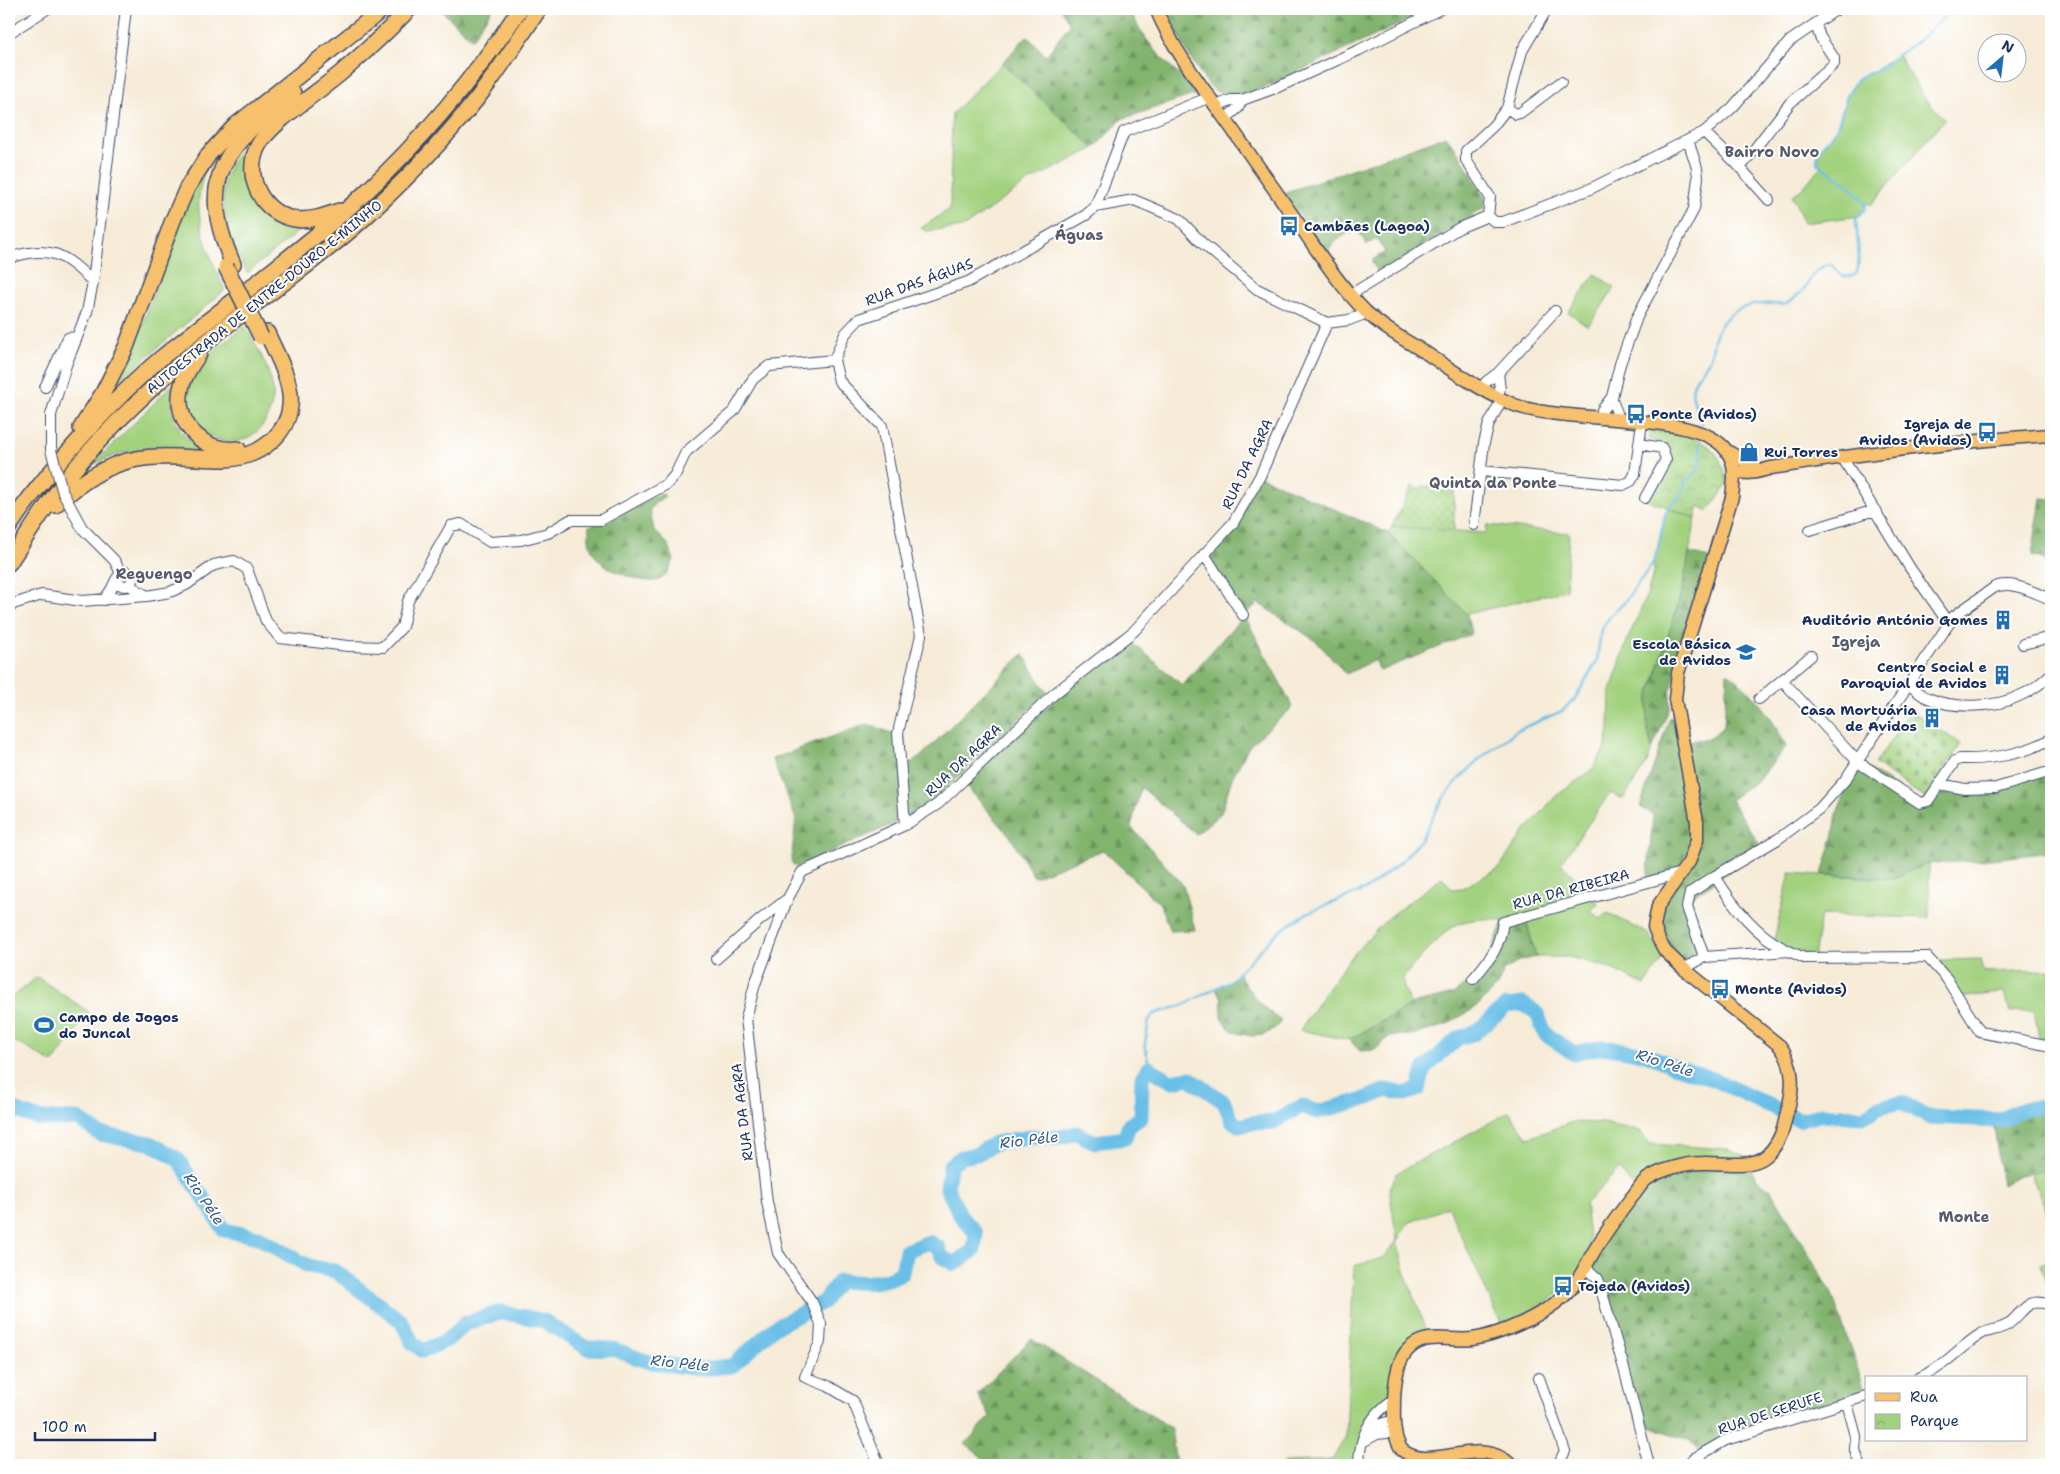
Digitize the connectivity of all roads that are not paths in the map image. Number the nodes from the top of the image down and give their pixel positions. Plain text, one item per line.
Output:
1 (47, 9) edge
2 (126, 9) edge
3 (383, 9) edge
4 (397, 9) edge
5 (409, 9) edge
6 (520, 9) edge
7 (539, 9) edge
8 (1156, 9) edge
9 (1440, 9) edge
10 (1547, 9) edge
11 (1837, 9) edge
12 (1816, 25) junction
13 (9, 33) edge
14 (1561, 82) dead end
15 (274, 95) junction
16 (1242, 100) junction
17 (1213, 101) junction
18 (1506, 108) junction
19 (1225, 119) junction
20 (1704, 132) junction
21 (1688, 140) junction
22 (1740, 168) junction
23 (1769, 200) dead end
24 (1095, 207) junction
25 (347, 208) junction
26 (1488, 216) junction
27 (9, 258) edge
28 (230, 265) junction
29 (93, 282) junction
30 (1350, 295) junction
31 (1555, 311) dead end
32 (1367, 313) junction
33 (1327, 323) junction
34 (264, 335) junction
35 (77, 337) junction
36 (212, 337) junction
37 (834, 360) junction
38 (1498, 373) junction
39 (45, 386) dead end
40 (1482, 388) junction
41 (1612, 396) junction
42 (1499, 398) junction
43 (1601, 418) junction
44 (1618, 420) junction
45 (1642, 422) junction
46 (2050, 433) edge
47 (1639, 444) junction
48 (1727, 451) junction
49 (1842, 457) junction
50 (60, 461) junction
51 (1754, 470) junction
52 (1480, 471) junction
53 (1734, 471) junction
54 (1732, 497) junction
55 (1645, 498) dead end
56 (1875, 510) junction
57 (39, 519) junction
58 (1474, 525) dead end
59 (9, 527) edge
60 (1810, 530) dead end
61 (1204, 554) junction
62 (9, 563) edge
63 (119, 575) junction
64 (147, 596) junction
65 (2051, 599) edge
66 (104, 600) junction
67 (9, 610) edge
68 (1244, 616) dead end
69 (1949, 624) junction
70 (2051, 637) edge
71 (2023, 644) dead end
72 (1811, 656) dead end
73 (2051, 674) edge
74 (1782, 680) junction
75 (1909, 684) junction
76 (1759, 699) dead end
77 (2051, 739) edge
78 (1858, 762) junction
79 (2045, 773) dead end
80 (1940, 784) junction
81 (905, 825) junction
82 (1681, 873) junction
83 (1715, 876) junction
84 (787, 900) junction
85 (1790, 951) junction
86 (1704, 957) junction
87 (716, 958) dead end
88 (1684, 969) junction
89 (1473, 979) dead end
90 (2051, 1046) edge
91 (1585, 1267) junction
92 (2051, 1305) edge
93 (1924, 1376) edge
94 (1539, 1378) dead end
95 (1865, 1396) edge
96 (1394, 1399) junction
97 (1847, 1403) junction
98 (1395, 1427) junction
99 (1367, 1429) junction
100 (1364, 1441) junction
101 (879, 1465) edge
102 (1359, 1465) edge
103 (1511, 1465) edge
104 (1558, 1465) edge
105 (1649, 1465) edge
106 (1687, 1465) edge
107 (1860, 1465) edge

1 - 13 street
2 - 29 street
3 - 15 highway
4 - 28 highway
5 - 25 highway
6 - 25 highway, AUTOESTRADA DE ENTRE-DOURO-E-MINHO
7 - 36 highway, AUTOESTRADA DE ENTRE-DOURO-E-MINHO
8 - 17 main road
9 - 16 street
10 - 18 street
11 - 12 street
12 - 20 street
12 - 22 street
14 - 18 street
15 - 28 highway
15 - 50 highway
16 - 17 street
16 - 19 street
17 - 19 main road
17 - 24 street
18 - 26 street
19 - 30 main road
20 - 21 street
20 - 22 street
21 - 26 street
21 - 41 street
22 - 23 street
24 - 33 street
24 - 37 street, RUA DAS ÁGUAS
25 - 50 highway, AUTOESTRADA DE ENTRE-DOURO-E-MINHO
26 - 30 street
27 - 29 street
28 - 34 highway
29 - 35 street
30 - 32 main road
31 - 38 street
32 - 33 street
32 - 40 main road
33 - 61 street, RUA DA AGRA
34 - 36 highway
34 - 57 highway
35 - 39 street
35 - 63 street, bridge
36 - 57 highway, AUTOESTRADA DE ENTRE-DOURO-E-MINHO
37 - 64 street
37 - 81 street
38 - 40 street
38 - 42 street
40 - 42 main road
41 - 43 street
41 - 44 street
42 - 43 main road
42 - 52 street
43 - 44 main road
44 - 45 main road
45 - 47 street
45 - 48 main road
46 - 49 main road
47 - 52 street
47 - 55 street
48 - 51 main road
48 - 53 main road
49 - 51 main road
49 - 56 street
50 - 59 highway, AUTOESTRADA DE ENTRE-DOURO-E-MINHO
51 - 53 main road
51 - 54 main road
52 - 58 street
53 - 54 main road
54 - 82 main road
56 - 60 street
56 - 69 street
57 - 62 highway, AUTOESTRADA DE ENTRE-DOURO-E-MINHO
61 - 68 street
61 - 81 street, RUA DA AGRA
63 - 64 street
63 - 66 street
64 - 66 street
65 - 69 street
66 - 67 street
69 - 75 street
70 - 71 street
72 - 74 street
73 - 75 street
74 - 76 street
74 - 78 street
75 - 78 street
77 - 80 street
78 - 80 street
78 - 83 street
79 - 80 street
81 - 84 street, RUA DA AGRA
82 - 88 main road
82 - 89 street, RUA DA RIBEIRA
83 - 85 street
83 - 86 street
84 - 87 street
84 - 101 street, RUA DA AGRA
85 - 86 street
85 - 90 street
86 - 88 street
88 - 91 main road
91 - 96 main road
91 - 105 street
92 - 93 street
94 - 104 street
95 - 97 street, RUA DE SERUFE
96 - 98 main road
96 - 99 street
97 - 106 street, RUA DE SERUFE
97 - 107 street
98 - 99 street
98 - 100 street
98 - 103 main road
99 - 100 street
100 - 102 street

